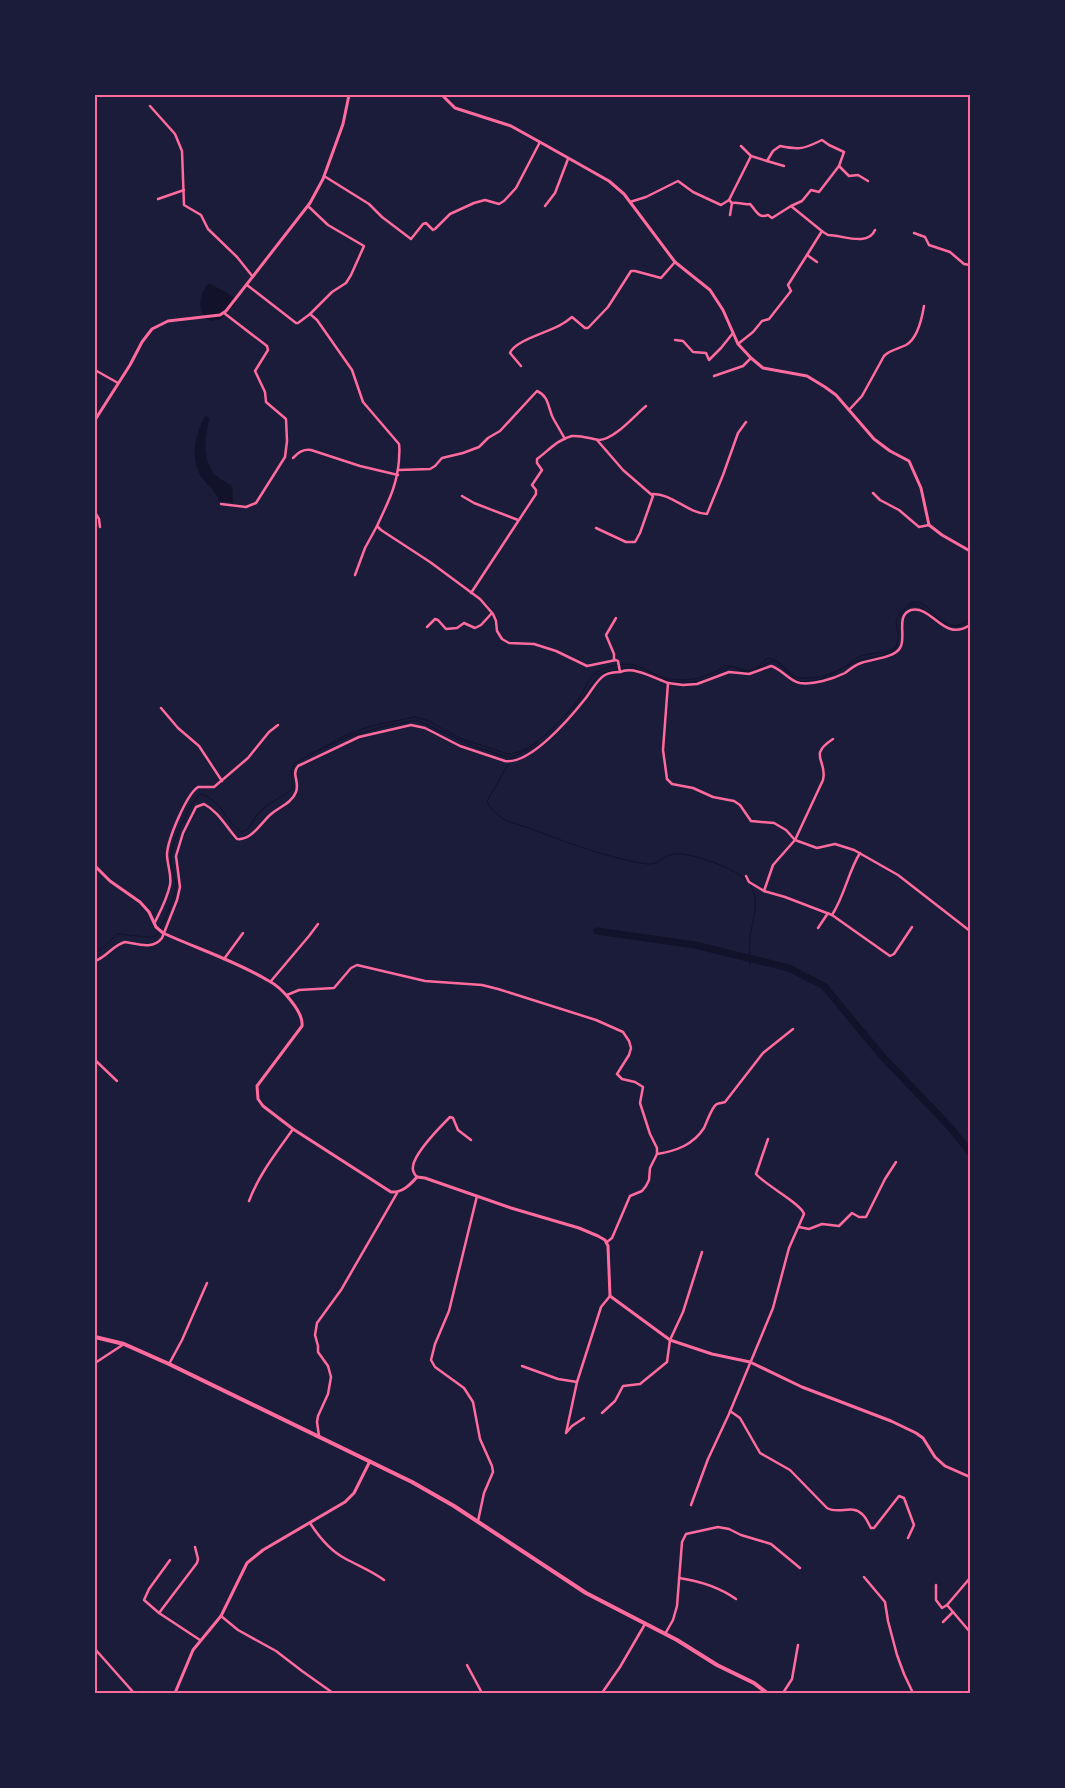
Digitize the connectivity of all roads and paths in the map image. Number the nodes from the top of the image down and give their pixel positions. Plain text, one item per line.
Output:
1 (349, 95) edge
2 (442, 95) edge
3 (150, 106) dead end
4 (540, 142) junction
5 (741, 146) dead end
6 (751, 156) junction
7 (568, 159) junction
8 (767, 161) junction
9 (784, 166) dead end
10 (839, 166) junction
11 (324, 176) junction
12 (868, 180) dead end
13 (184, 190) junction
14 (158, 199) dead end
15 (630, 202) junction
16 (730, 202) junction
17 (308, 206) junction
18 (545, 206) dead end
19 (791, 206) junction
20 (730, 215) dead end
21 (875, 230) dead end
22 (822, 231) junction
23 (914, 233) dead end
24 (807, 255) junction
25 (675, 262) junction
26 (817, 262) dead end
27 (970, 264) edge
28 (253, 277) junction
29 (247, 285) junction
30 (924, 306) dead end
31 (224, 313) junction
32 (310, 314) junction
33 (733, 333) junction
34 (675, 340) dead end
35 (738, 344) junction
36 (751, 358) junction
37 (521, 366) dead end
38 (95, 370) edge
39 (714, 376) dead end
40 (118, 383) junction
41 (646, 406) dead end
42 (849, 410) junction
43 (95, 420) edge
44 (746, 422) dead end
45 (564, 439) junction
46 (596, 439) junction
47 (293, 458) dead end
48 (398, 470) junction
49 (398, 475) junction
50 (873, 493) dead end
51 (652, 494) junction
52 (462, 496) dead end
53 (221, 504) dead end
54 (95, 512) edge
55 (518, 520) junction
56 (929, 525) junction
57 (377, 526) junction
58 (100, 527) dead end
59 (596, 528) dead end
60 (970, 551) edge
61 (355, 574) dead end
62 (471, 592) junction
63 (492, 613) junction
64 (616, 618) dead end
65 (970, 625) edge
66 (427, 627) dead end
67 (616, 661) junction
68 (620, 670) junction
69 (668, 683) junction
70 (161, 708) dead end
71 (278, 725) dead end
72 (833, 739) dead end
73 (222, 781) junction
74 (794, 840) junction
75 (860, 853) junction
76 (95, 866) edge
77 (746, 876) dead end
78 (764, 891) junction
79 (830, 914) junction
80 (155, 922) junction
81 (318, 924) dead end
82 (912, 927) dead end
83 (818, 928) dead end
84 (970, 931) edge
85 (164, 933) junction
86 (243, 933) dead end
87 (224, 959) junction
88 (95, 961) edge
89 (271, 982) junction
90 (286, 996) junction
91 (793, 1028) dead end
92 (95, 1060) edge
93 (117, 1081) dead end
94 (293, 1129) junction
95 (768, 1139) dead end
96 (471, 1140) dead end
97 (657, 1154) junction
98 (896, 1162) dead end
99 (417, 1177) junction
100 (397, 1193) junction
101 (477, 1196) junction
102 (249, 1200) dead end
103 (799, 1227) junction
104 (607, 1242) junction
105 (702, 1252) dead end
106 (207, 1283) dead end
107 (610, 1296) junction
108 (95, 1337) edge
109 (670, 1340) junction
110 (124, 1344) junction
111 (750, 1362) junction
112 (95, 1363) edge
113 (170, 1364) junction
114 (522, 1366) dead end
115 (577, 1382) junction
116 (730, 1412) junction
117 (602, 1413) dead end
118 (584, 1418) dead end
119 (319, 1437) junction
120 (370, 1461) junction
121 (970, 1477) edge
122 (691, 1505) dead end
123 (478, 1521) junction
124 (310, 1523) junction
125 (908, 1538) dead end
126 (195, 1548) dead end
127 (170, 1560) dead end
128 (800, 1568) dead end
129 (864, 1577) dead end
130 (679, 1578) junction
131 (970, 1578) edge
132 (384, 1580) dead end
133 (936, 1586) dead end
134 (736, 1599) dead end
135 (947, 1605) junction
136 (953, 1612) junction
137 (159, 1613) junction
138 (221, 1616) junction
139 (944, 1622) dead end
140 (645, 1624) junction
141 (970, 1632) edge
142 (665, 1634) junction
143 (200, 1640) junction
144 (798, 1645) dead end
145 (95, 1649) edge
146 (468, 1664) dead end
147 (134, 1693) edge
148 (175, 1693) edge
149 (333, 1693) edge
150 (482, 1693) edge
151 (602, 1693) edge
152 (767, 1693) edge
153 (783, 1693) edge
154 (913, 1693) edge

1 - 11 street
2 - 4 street
3 - 13 street
4 - 7 street
4 - 11 street
5 - 6 street
6 - 8 street
6 - 16 street
7 - 15 street
7 - 18 street
8 - 9 street
8 - 10 street
10 - 12 street
10 - 19 street
11 - 17 street
13 - 14 street
13 - 28 street
15 - 16 street
15 - 25 street
16 - 19 street
16 - 20 street
17 - 28 street
17 - 32 street
19 - 22 street
21 - 22 street
22 - 24 street
23 - 27 street
24 - 26 street
24 - 35 street
25 - 33 street
25 - 37 street
28 - 29 street
29 - 31 street
29 - 32 street
30 - 42 street
31 - 40 street
31 - 53 street
32 - 48 street
33 - 34 street
33 - 35 street
35 - 36 street
36 - 39 street
36 - 42 street
38 - 40 street
40 - 43 street
41 - 46 street
42 - 56 street
44 - 51 street
45 - 46 street
45 - 48 street
45 - 55 street
46 - 51 street
47 - 49 street
48 - 49 street
49 - 57 street
50 - 56 street
51 - 59 street
52 - 55 street
54 - 58 street
55 - 62 street
56 - 60 street
57 - 61 street
57 - 62 street
62 - 63 street
63 - 66 street
63 - 67 street
64 - 67 street
65 - 69 street
67 - 68 street
68 - 69 street
68 - 85 street
69 - 74 street
70 - 73 street
71 - 73 street
72 - 74 street
73 - 80 street
74 - 75 street
74 - 78 street
75 - 79 street
75 - 84 street
76 - 80 street
77 - 78 street
78 - 79 street
79 - 82 street
79 - 83 street
80 - 85 street
81 - 89 street
85 - 87 street
85 - 88 street
86 - 87 street
87 - 89 street
89 - 90 street
90 - 94 street
90 - 97 street
91 - 97 street
92 - 93 street
94 - 100 street
94 - 102 street
95 - 103 street
96 - 99 street
97 - 104 street
98 - 103 street
99 - 100 street
99 - 101 street
100 - 119 street
101 - 104 street
101 - 123 street
103 - 111 street
104 - 107 street
105 - 109 street
106 - 113 street
107 - 109 street
107 - 115 street
108 - 110 main road
109 - 111 street
109 - 117 street
110 - 112 street
110 - 113 main road
111 - 116 street
111 - 121 street
113 - 119 main road
114 - 115 street
115 - 118 street
116 - 122 street
116 - 125 street
119 - 120 main road
120 - 123 main road
120 - 124 street
123 - 140 main road
124 - 132 street
124 - 138 street
126 - 137 street
127 - 137 street
128 - 130 street
129 - 154 street
130 - 134 street
130 - 142 street
131 - 135 street
133 - 135 street
135 - 136 street
136 - 139 street
136 - 141 street
137 - 143 street
138 - 143 street
138 - 149 street
140 - 142 main road
140 - 151 street
142 - 152 main road
143 - 148 street
144 - 153 street
145 - 147 street
146 - 150 street

